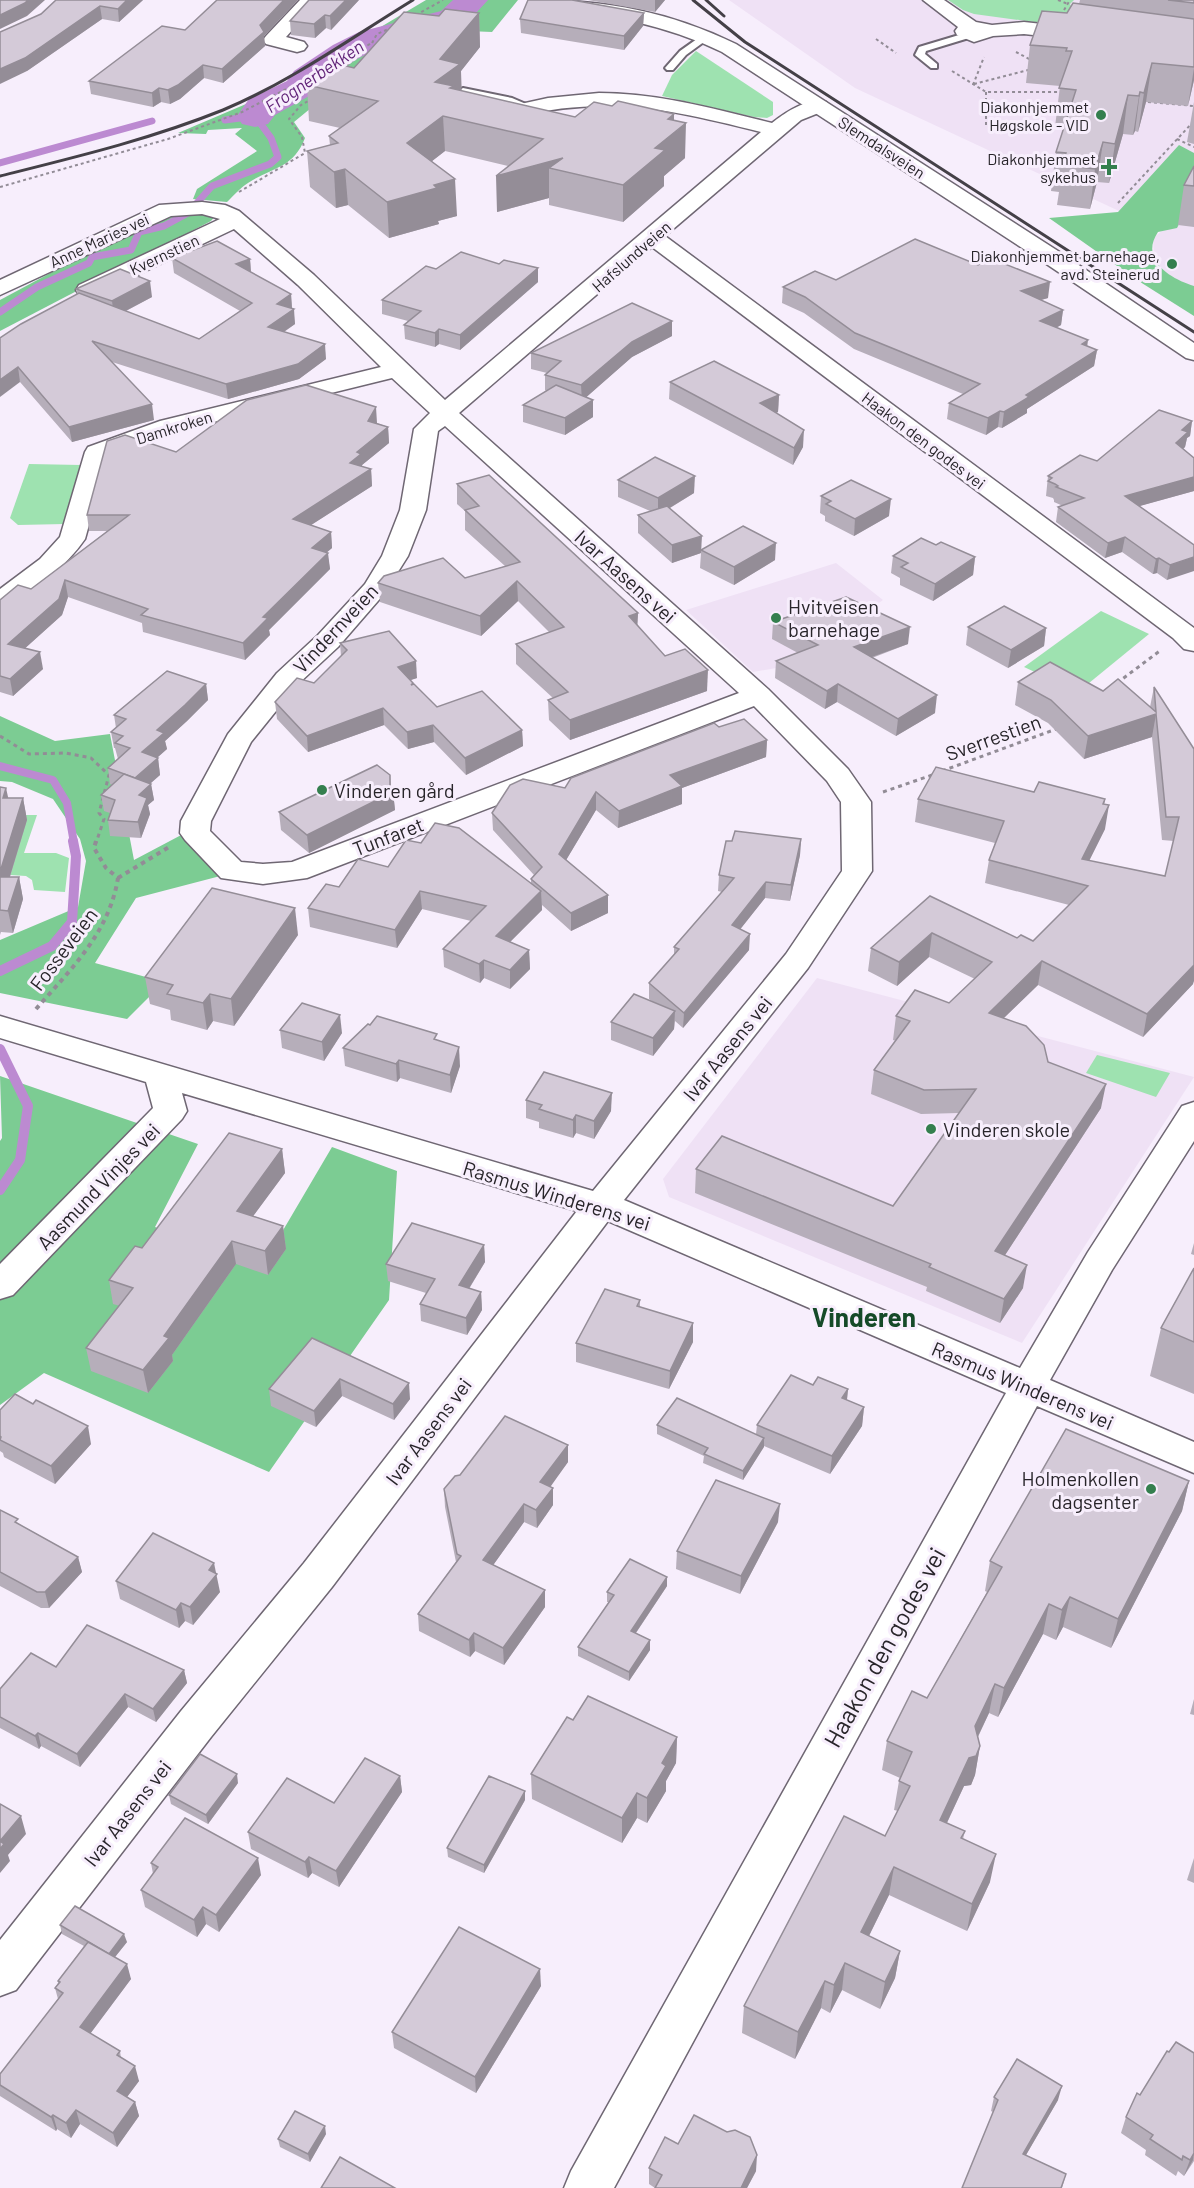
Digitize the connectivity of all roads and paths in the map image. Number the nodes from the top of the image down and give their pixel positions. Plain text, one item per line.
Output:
1 (310, 0) edge
2 (443, 0) edge
3 (544, 0) edge
4 (932, 0) edge
5 (1058, 0) edge
6 (1068, 4) dead end
7 (414, 16) edge
8 (394, 27) edge
9 (976, 31) junction
10 (707, 36) junction
11 (1096, 36) edge
12 (876, 39) dead end
13 (373, 42) junction
14 (297, 46) dead end
15 (896, 53) dead end
16 (984, 57) dead end
17 (934, 66) dead end
18 (670, 68) dead end
19 (947, 68) dead end
20 (1028, 70) dead end
21 (338, 74) edge
22 (973, 84) junction
23 (464, 91) edge
24 (986, 92) junction
25 (1060, 92) dead end
26 (312, 99) edge
27 (1148, 102) edge
28 (819, 106) junction
29 (1194, 106) edge
30 (521, 109) joint
31 (1194, 121) edge
32 (986, 126) dead end
33 (776, 129) junction
34 (1177, 139) junction
35 (1194, 147) edge
36 (0, 187) edge
37 (1118, 203) dead end
38 (209, 212) junction
39 (653, 237) junction
40 (0, 288) edge
41 (64, 301) edge
42 (1194, 353) edge
43 (397, 370) junction
44 (447, 413) junction
45 (0, 601) edge
46 (1189, 638) edge
47 (1116, 684) edge
48 (758, 694) junction
49 (1064, 724) edge
50 (0, 736) edge
51 (856, 802) junction
52 (195, 832) junction
53 (118, 878) junction
54 (35, 1025) junction
55 (0, 1027) edge
56 (161, 1077) junction
57 (1194, 1114) edge
58 (601, 1206) junction
59 (0, 1286) edge
60 (1029, 1388) junction
61 (1194, 1458) edge
62 (0, 1975) edge
63 (588, 2188) edge

1 - 14 street
2 - 7 path
3 - 10 street, Slemdalsveien
4 - 9 street
5 - 6 path
8 - 13 path
9 - 11 street
9 - 17 lane
10 - 18 lane
10 - 28 street, Slemdalsveien
12 - 15 path
13 - 21 path
13 - 36 path
16 - 22 path
19 - 22 path
20 - 22 path
22 - 24 path
23 - 30 lane
24 - 25 path
24 - 32 path
26 - 38 path
27 - 29 path
28 - 33 street, Hafslundveien
28 - 42 street, Slemdalsveien
30 - 33 street
31 - 34 path
33 - 39 street, Hafslundveien
34 - 35 path
34 - 37 path
38 - 40 street, Anne Maries vei
38 - 41 street, Kvernstien
38 - 43 street, Ivar Aasens vei
39 - 44 street, Hafslundveien
39 - 46 street, Haakon den godes vei
43 - 44 street, Ivar Aasens vei
43 - 45 street, Damkroken
44 - 48 street, Ivar Aasens vei
44 - 52 street, Vindernveien
46 - 47 path
48 - 51 street, Ivar Aasens vei
48 - 52 street, Tunfaret
49 - 51 path, Sverrestien
50 - 53 path
51 - 58 street, Ivar Aasens vei
52 - 53 path
53 - 54 path, Fosseveien
54 - 55 street, Rasmus Winderens vei
54 - 56 street, Rasmus Winderens vei
56 - 58 street, Rasmus Winderens vei
56 - 59 street, Aasmund Vinjes vei
57 - 60 street, Haakon den godes vei
58 - 60 street, Rasmus Winderens vei
58 - 62 street, Ivar Aasens vei
60 - 61 street, Rasmus Winderens vei
60 - 63 street, Haakon den godes vei

